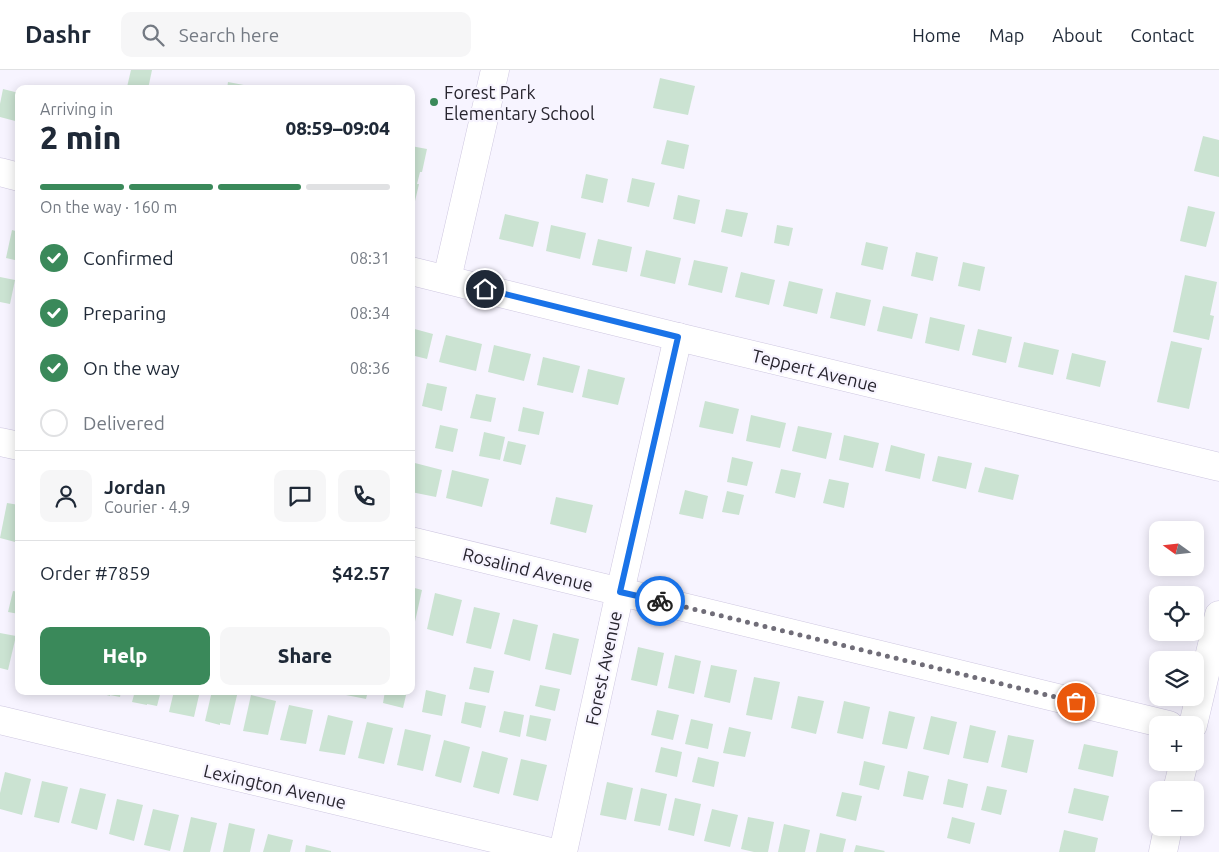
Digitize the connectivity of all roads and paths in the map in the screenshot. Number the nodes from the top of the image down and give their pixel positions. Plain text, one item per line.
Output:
1 (490, 71) edge
2 (0, 172) edge
3 (15, 176) edge
4 (415, 272) edge
5 (447, 280) junction
6 (678, 337) junction
7 (0, 442) edge
8 (15, 445) edge
9 (1219, 468) edge
10 (415, 542) edge
11 (620, 592) junction
12 (1218, 624) edge
13 (1195, 716) edge
14 (0, 720) edge
15 (1149, 720) edge
16 (1166, 836) edge
17 (550, 852) edge
18 (563, 852) edge
19 (1163, 852) edge

1 - 5 street
2 - 3 street
4 - 5 street, Teppert Avenue
5 - 6 street, Teppert Avenue
6 - 9 street, Teppert Avenue
6 - 11 street, Forest Avenue
7 - 8 street
10 - 11 street, Rosalind Avenue
11 - 15 street, Rosalind Avenue
11 - 18 street, Forest Avenue
12 - 13 street
14 - 17 street, Lexington Avenue
16 - 19 street

